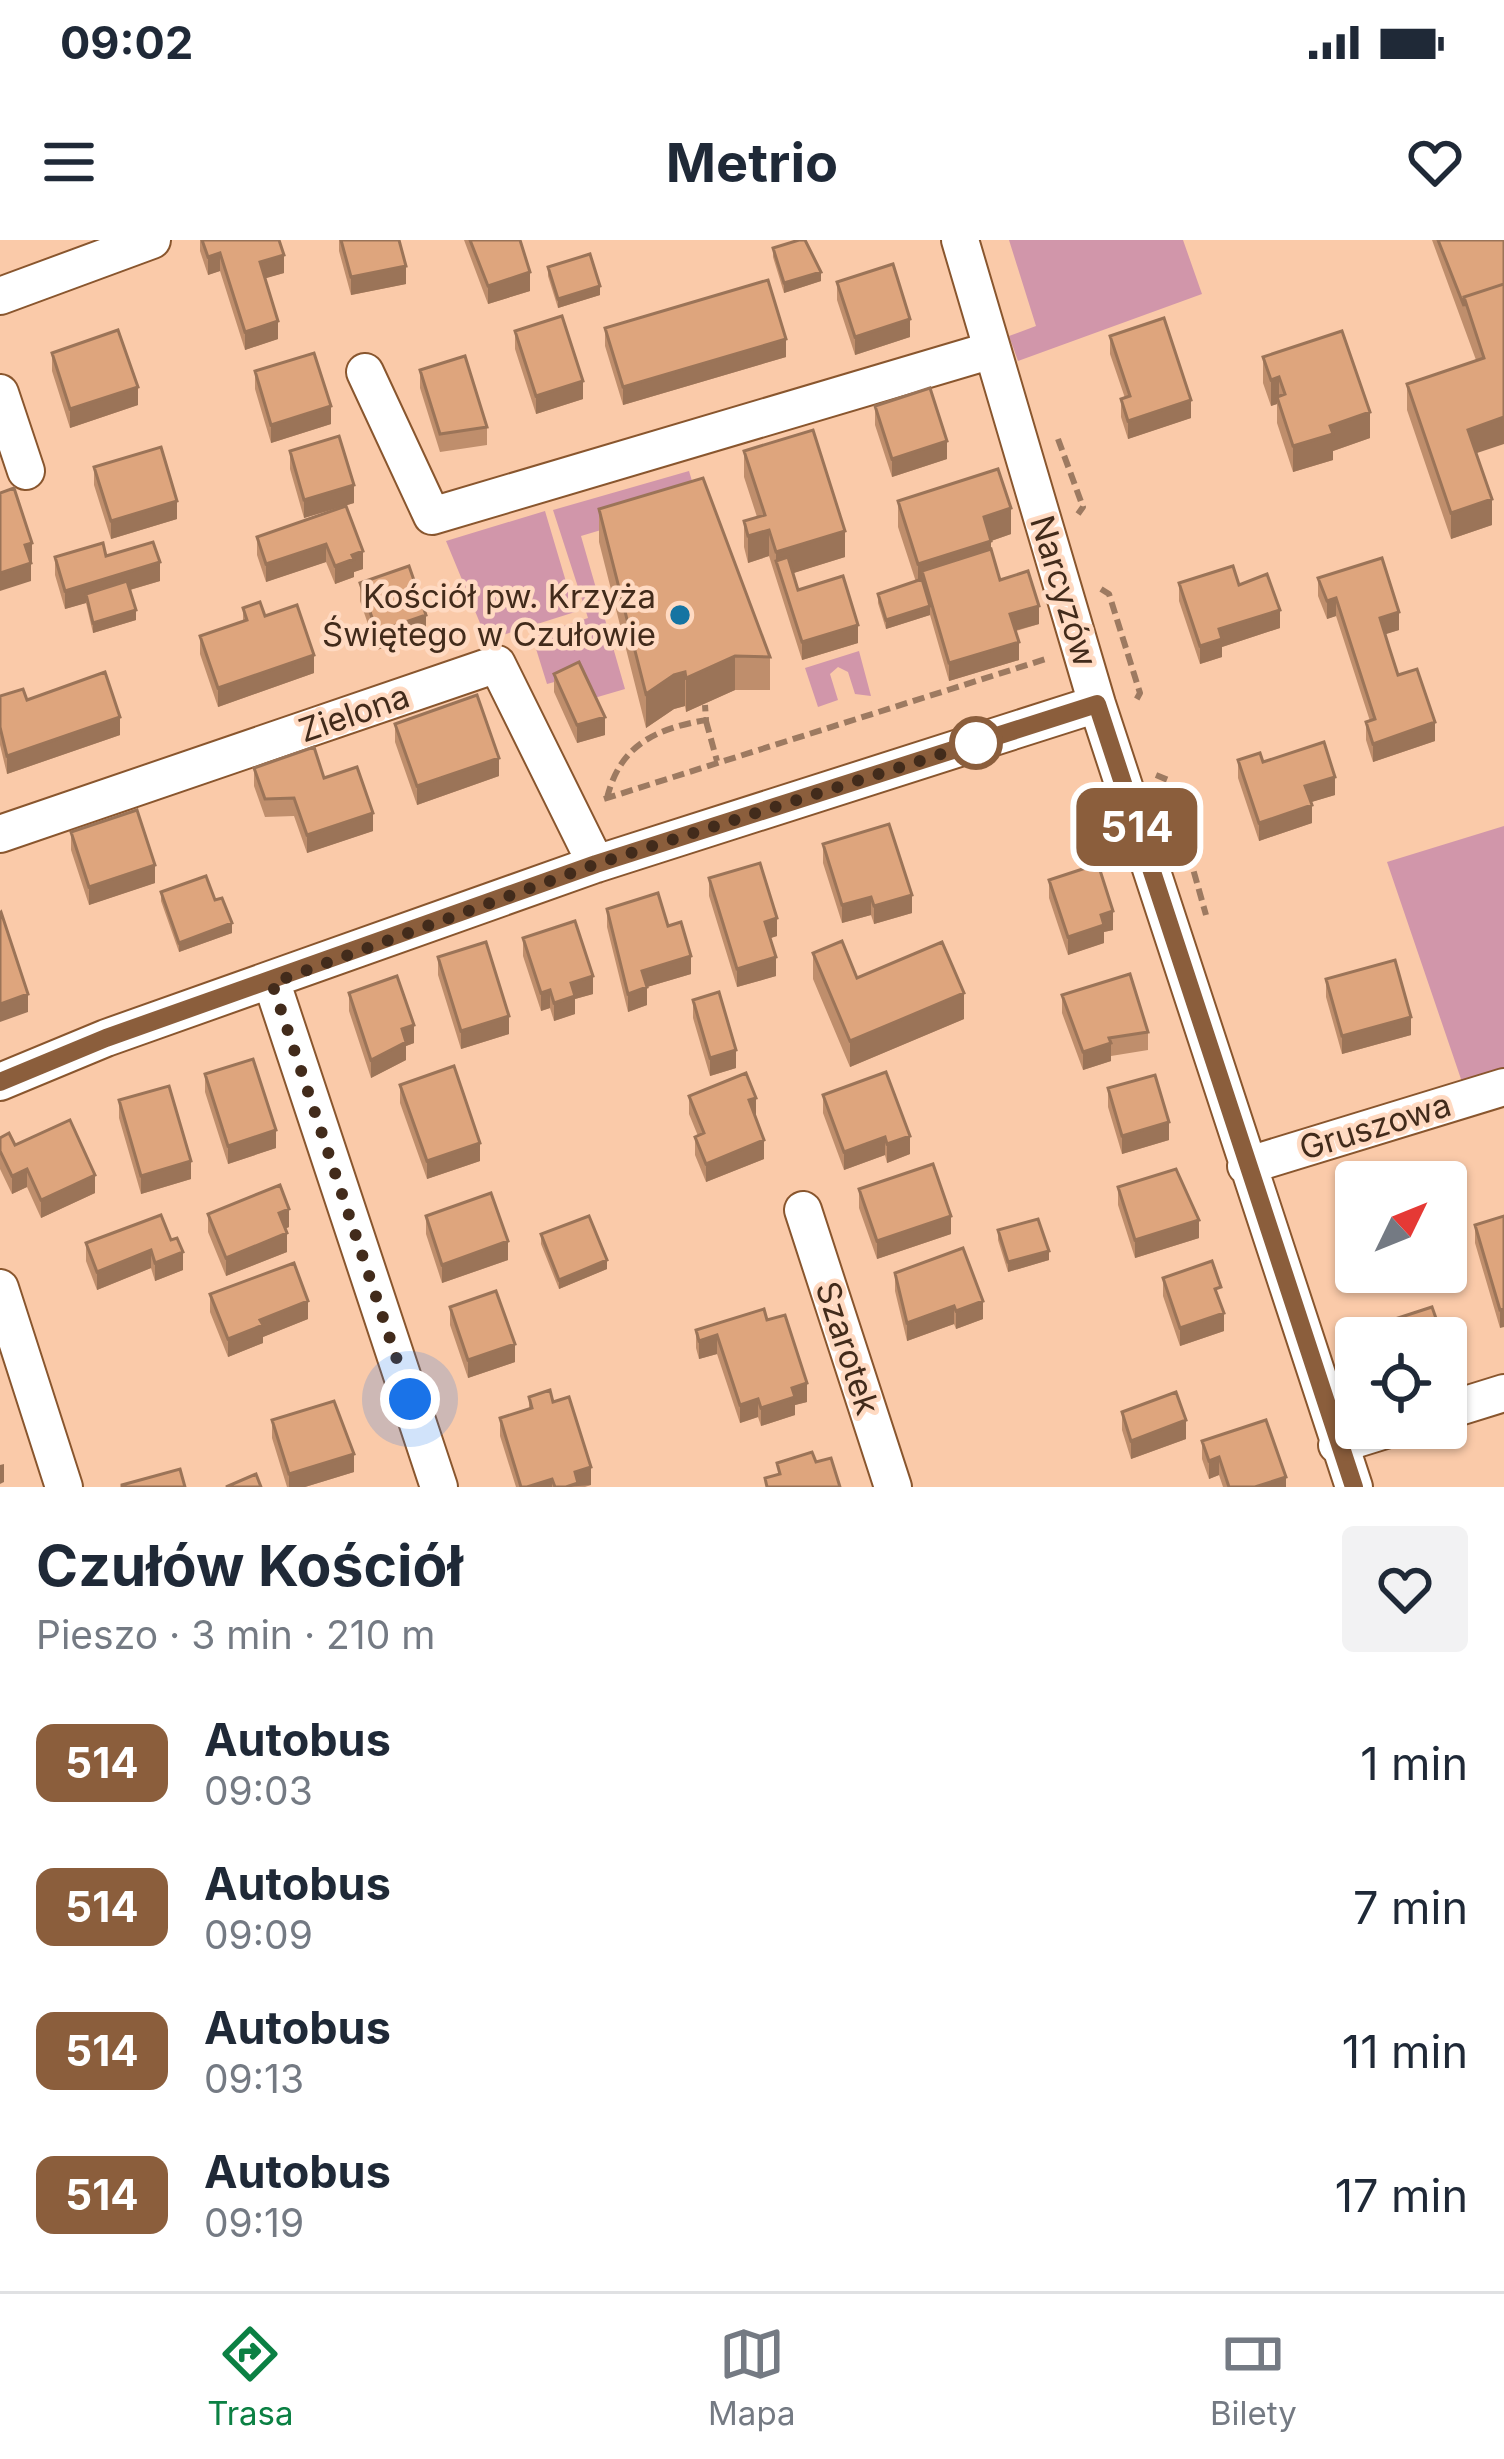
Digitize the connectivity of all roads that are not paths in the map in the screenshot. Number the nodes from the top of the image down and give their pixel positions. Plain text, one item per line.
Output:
1 (152, 240) edge
2 (960, 240) edge
3 (0, 296) edge
4 (992, 350) junction
5 (365, 373) dead end
6 (0, 393) edge
7 (26, 471) dead end
8 (1097, 704) junction
9 (0, 834) edge
10 (596, 864) junction
11 (272, 983) junction
12 (0, 1082) edge
13 (1504, 1088) edge
14 (1246, 1166) junction
15 (803, 1210) dead end
16 (0, 1288) edge
17 (1504, 1393) edge
18 (1467, 1404) edge
19 (1335, 1439) edge
20 (1339, 1449) edge
21 (64, 1487) edge
22 (439, 1487) edge
23 (893, 1487) edge
24 (1354, 1487) edge

1 - 3 street
2 - 4 street, Narcyzów
4 - 5 street
4 - 8 street, Narcyzów
6 - 7 street
8 - 10 street
8 - 14 street, Narcyzów
9 - 10 street, Zielona
10 - 11 street
11 - 12 street
11 - 22 street
13 - 14 street, Gruszowa
14 - 19 street, Narcyzów
15 - 23 street, Szarotek
16 - 21 street
17 - 18 street
20 - 24 street, Narcyzów

